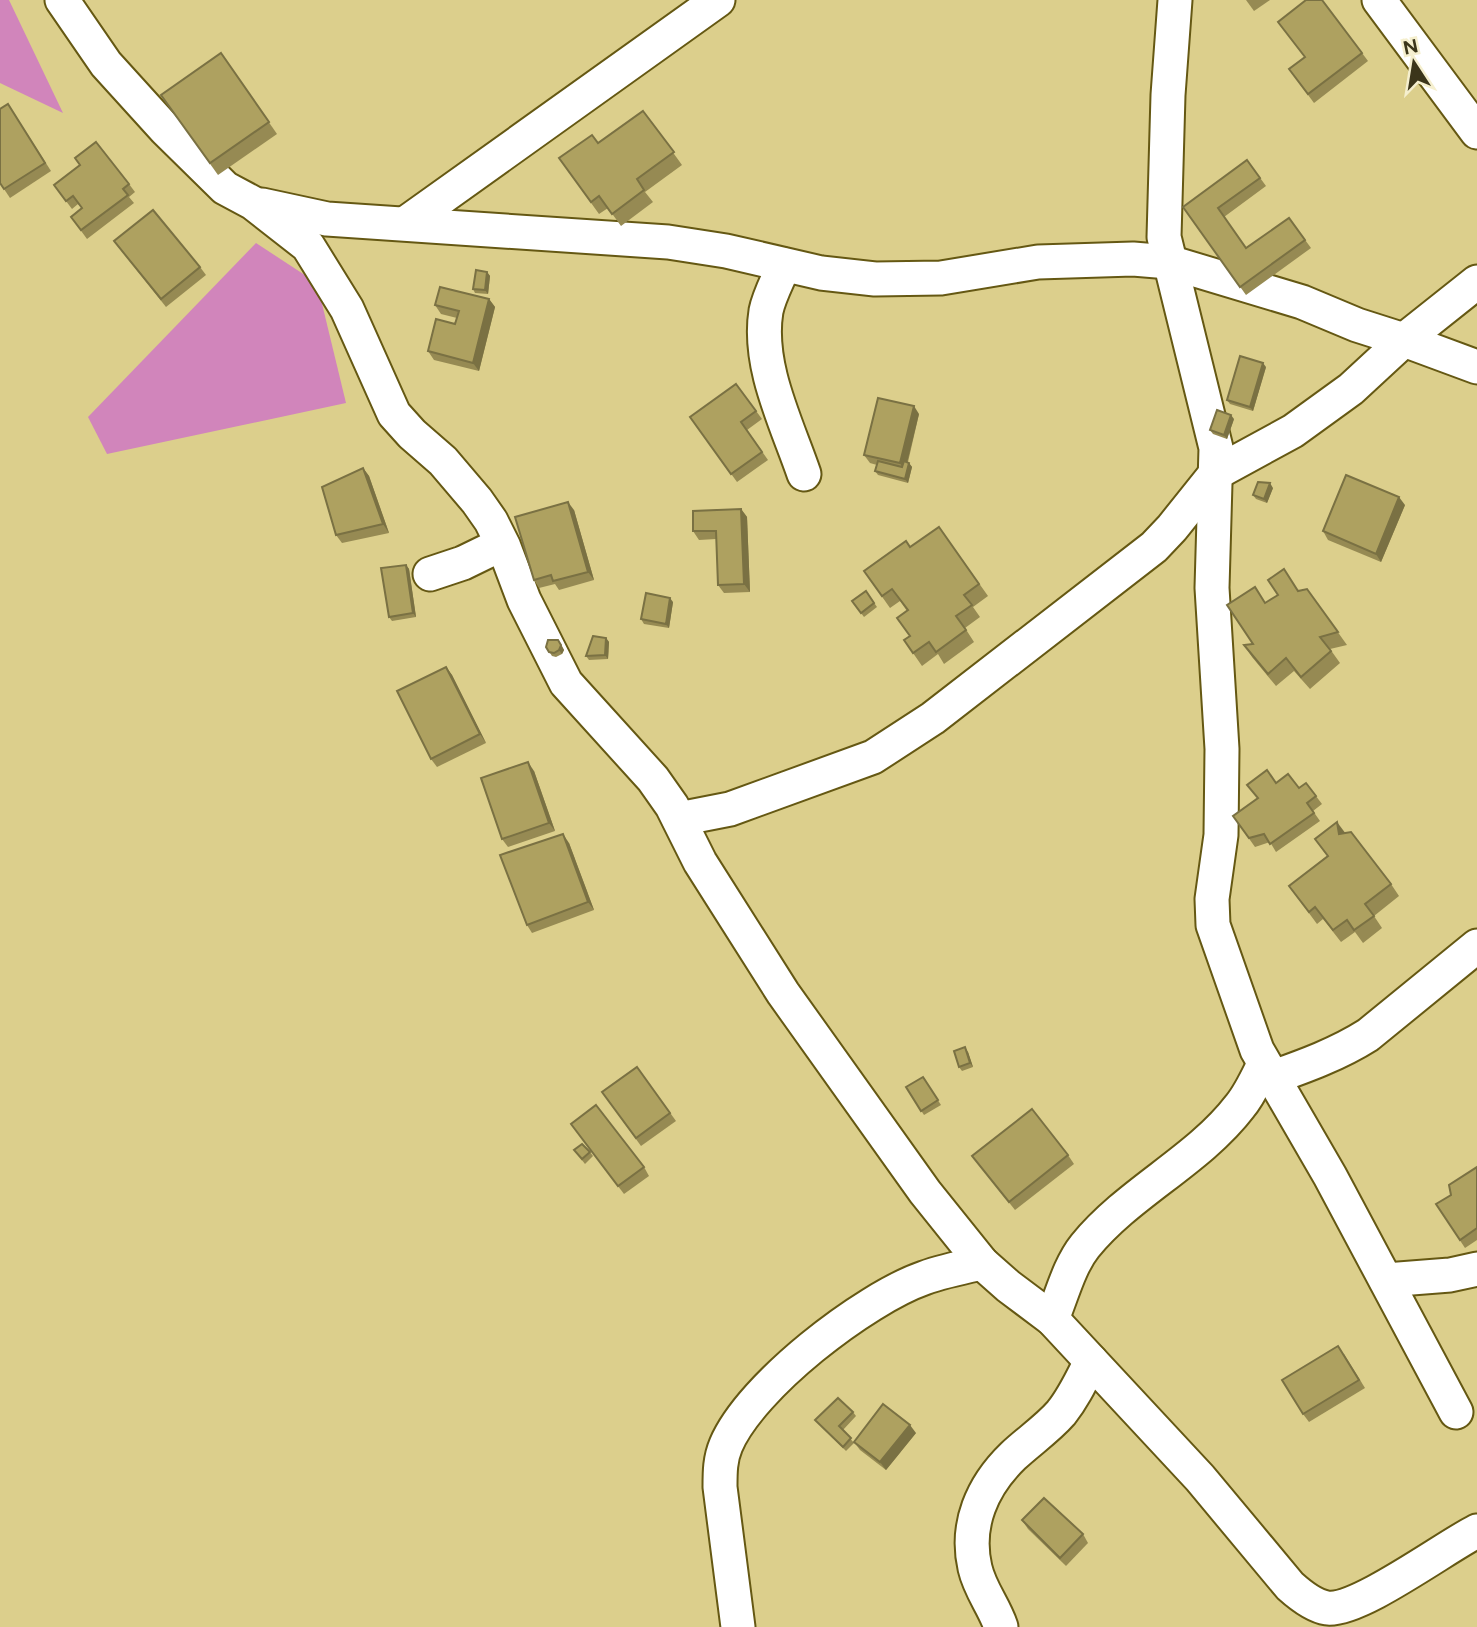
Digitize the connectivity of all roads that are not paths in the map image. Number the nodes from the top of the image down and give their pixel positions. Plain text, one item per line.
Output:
1 (62, 0) edge
2 (718, 0) edge
3 (1175, 0) edge
4 (1379, 0) edge
5 (1477, 132) edge
6 (253, 203) junction
7 (406, 223) junction
8 (1169, 262) junction
9 (784, 265) junction
10 (1477, 282) edge
11 (1404, 340) junction
12 (1477, 367) edge
13 (804, 474) dead end
14 (1216, 474) junction
15 (502, 544) junction
16 (430, 574) dead end
17 (678, 819) junction
18 (1477, 946) edge
19 (1268, 1071) junction
20 (982, 1263) junction
21 (1477, 1269) edge
22 (1386, 1280) junction
23 (1052, 1319) junction
24 (1091, 1361) junction
25 (1455, 1412) dead end
26 (1477, 1531) edge
27 (738, 1627) edge
28 (1001, 1627) edge

1 - 6 street
2 - 7 street
3 - 8 street
4 - 5 street
6 - 7 street
6 - 15 street
7 - 9 street
8 - 9 street
8 - 11 street
8 - 14 street
9 - 13 street
10 - 11 street
11 - 12 street
11 - 14 street
14 - 17 street
14 - 19 street
15 - 16 street
15 - 17 street
17 - 20 street
18 - 19 street
19 - 22 street
19 - 23 street
20 - 23 street
20 - 27 street
21 - 22 street
22 - 25 street
23 - 24 street
24 - 26 street
24 - 28 street

